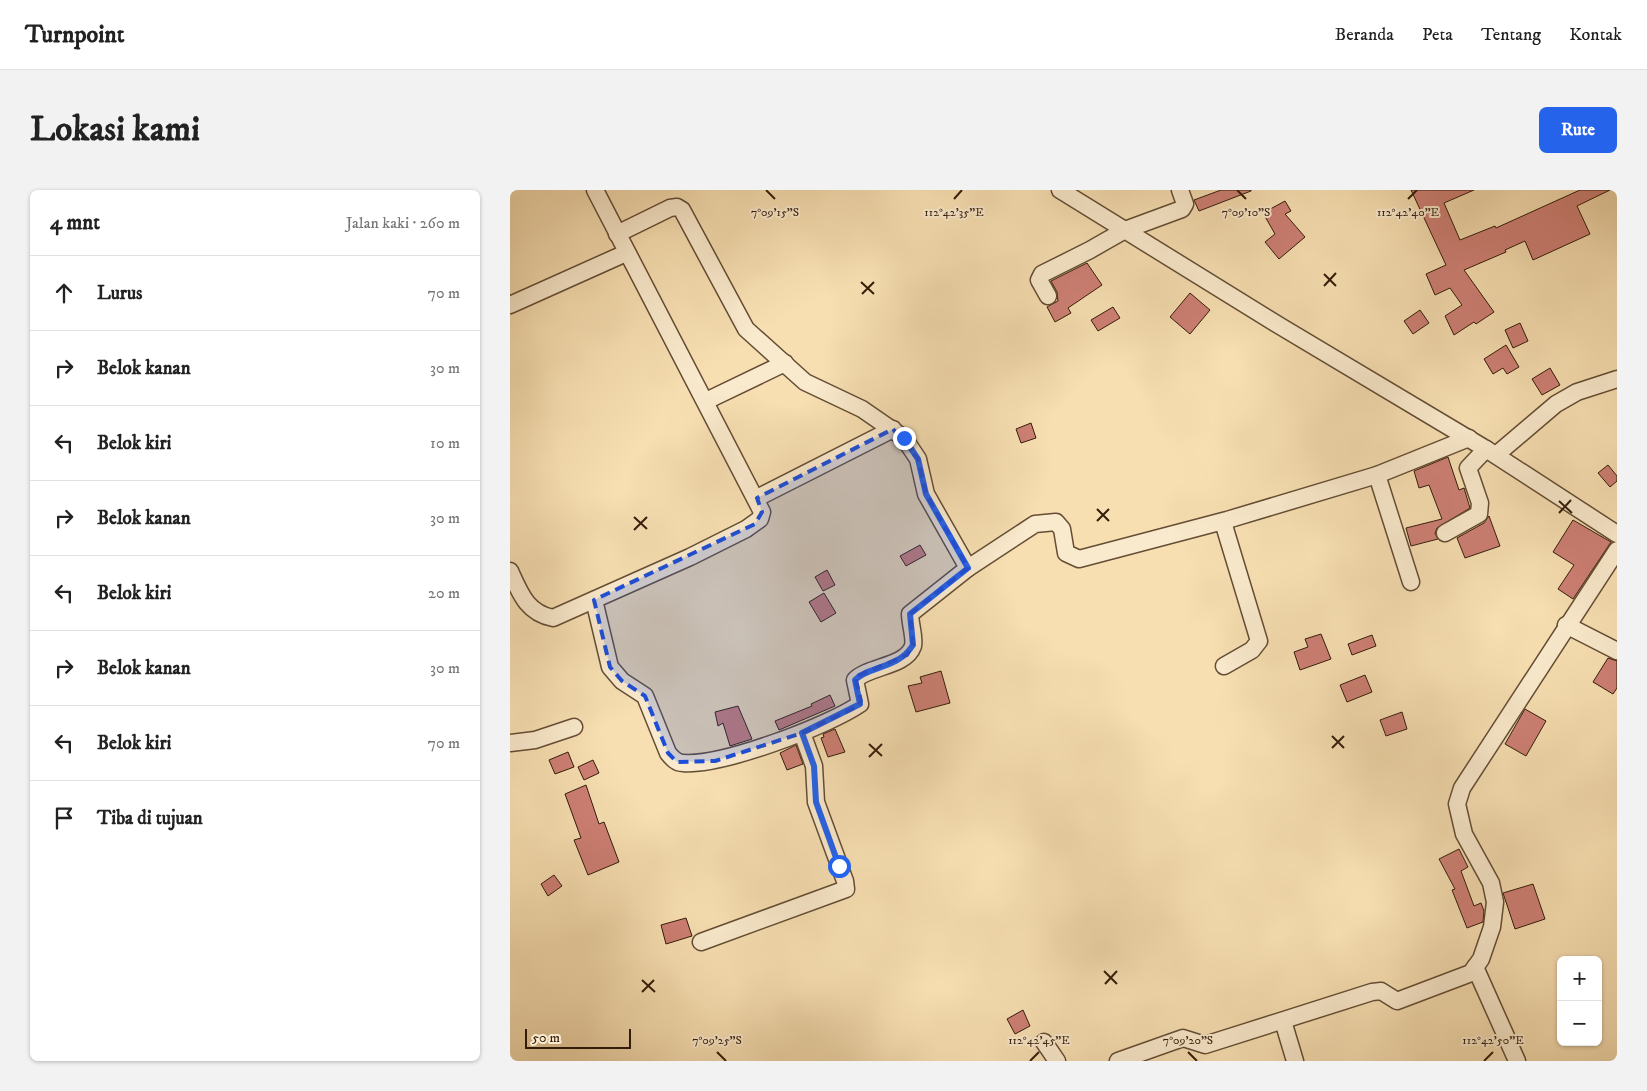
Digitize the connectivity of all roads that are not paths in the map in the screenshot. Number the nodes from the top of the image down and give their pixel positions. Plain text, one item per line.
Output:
1 (594, 190) edge
2 (1060, 190) edge
3 (1180, 190) edge
4 (1125, 230) junction
5 (617, 234) junction
6 (626, 253) junction
7 (1048, 296) dead end
8 (510, 305) edge
9 (786, 363) junction
10 (1617, 379) edge
11 (706, 401) junction
12 (893, 429) junction
13 (1469, 438) junction
14 (1491, 452) junction
15 (1377, 475) junction
16 (757, 498) junction
17 (1223, 522) junction
18 (1445, 533) dead end
19 (1617, 534) edge
20 (1617, 550) edge
21 (968, 568) junction
22 (510, 571) edge
23 (1411, 582) dead end
24 (594, 600) junction
25 (1566, 625) junction
26 (1617, 652) edge
27 (1224, 666) dead end
28 (574, 727) dead end
29 (802, 733) junction
30 (510, 743) edge
31 (701, 942) dead end
32 (1475, 967) junction
33 (1283, 1020) junction
34 (1044, 1042) dead end
35 (1057, 1061) edge
36 (1118, 1061) edge
37 (1295, 1061) edge
38 (1517, 1061) edge

1 - 5 street
2 - 4 street
3 - 4 street
4 - 7 street
4 - 13 street
5 - 6 street
5 - 9 street
6 - 8 street
6 - 11 street
9 - 11 street
9 - 12 street
10 - 14 street
11 - 16 street
12 - 16 street
12 - 21 street
13 - 14 street
13 - 15 street
14 - 18 street
14 - 19 street
15 - 17 street
15 - 23 street
16 - 24 street
17 - 21 street
17 - 27 street
20 - 25 street
21 - 29 street
22 - 24 street
24 - 29 street
25 - 26 street
25 - 32 street
28 - 30 street
29 - 31 street
32 - 33 street
32 - 38 street
33 - 36 street
33 - 37 street
34 - 35 street

